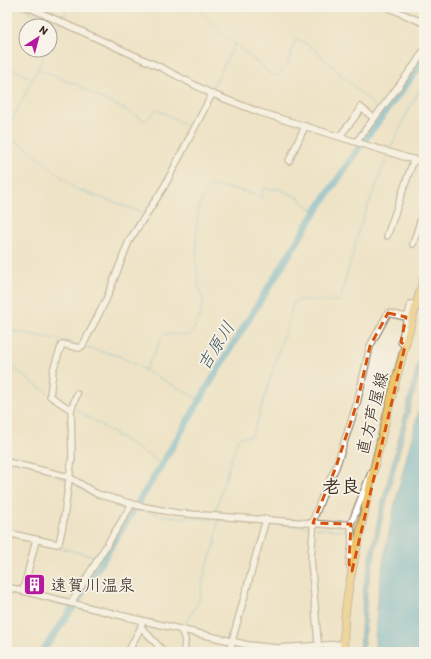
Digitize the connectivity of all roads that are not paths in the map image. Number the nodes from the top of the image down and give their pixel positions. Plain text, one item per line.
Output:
1 (28, 7) edge
2 (387, 7) edge
3 (424, 23) edge
4 (424, 50) edge
5 (212, 94) junction
6 (374, 118) junction
7 (305, 126) junction
8 (340, 136) junction
9 (356, 141) junction
10 (414, 159) junction
11 (289, 160) dead end
12 (424, 163) edge
13 (424, 209) edge
14 (387, 236) dead end
15 (414, 244) dead end
16 (424, 277) edge
17 (410, 304) dead end
18 (406, 317) junction
19 (405, 346) junction
20 (77, 394) dead end
21 (71, 410) junction
22 (7, 462) edge
23 (374, 470) junction
24 (69, 477) junction
25 (132, 504) junction
26 (266, 519) junction
27 (313, 523) junction
28 (351, 524) junction
29 (7, 533) edge
30 (36, 540) junction
31 (352, 571) junction
32 (7, 587) edge
33 (23, 591) junction
34 (71, 603) junction
35 (142, 621) junction
36 (141, 628) junction
37 (181, 630) junction
38 (232, 642) junction
39 (318, 642) dead end
40 (343, 644) junction
41 (279, 650) edge
42 (128, 652) edge
43 (164, 652) edge
44 (184, 652) edge
45 (229, 652) edge
46 (344, 652) edge

1 - 5 street
2 - 3 street
4 - 6 street
5 - 7 street
5 - 21 street
6 - 8 street
6 - 9 street
7 - 8 street
7 - 11 street
8 - 9 street
9 - 10 street
10 - 12 street
10 - 14 street
13 - 15 street
16 - 19 main road, 直方芦屋線
17 - 18 street
18 - 19 street
18 - 27 street
19 - 23 main road, 直方芦屋線
20 - 21 street
21 - 24 street
22 - 24 street
23 - 28 street
23 - 31 main road, 直方芦屋線
24 - 25 street
24 - 30 street
25 - 26 street
25 - 34 street
26 - 27 street
26 - 38 street
27 - 28 street
27 - 39 street
28 - 31 street
29 - 30 street
30 - 33 street
31 - 40 main road, 直方芦屋線
32 - 33 street
33 - 34 street
34 - 35 street
35 - 36 street
35 - 37 street
36 - 42 street
36 - 43 street
37 - 38 street
37 - 44 street
38 - 41 street
38 - 45 street
40 - 41 street
40 - 46 main road, 直方芦屋線

